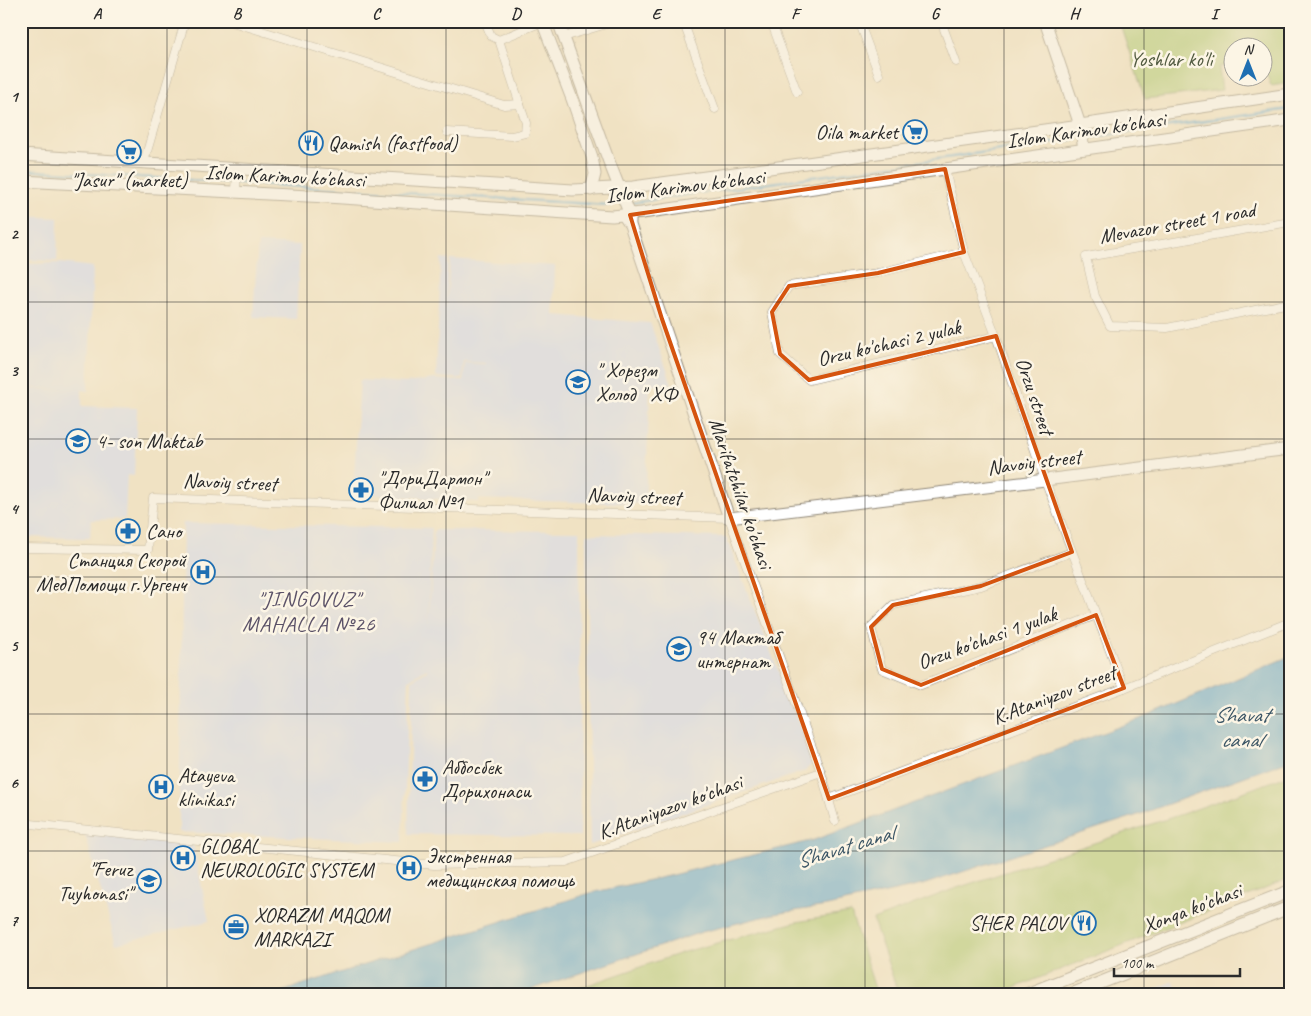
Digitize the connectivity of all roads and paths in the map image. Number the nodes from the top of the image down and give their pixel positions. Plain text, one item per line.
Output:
1 (184, 21) edge
2 (229, 21) edge
3 (485, 21) edge
4 (558, 21) edge
5 (616, 21) edge
6 (683, 21) edge
7 (771, 21) edge
8 (858, 21) edge
9 (941, 21) edge
10 (1044, 21) edge
11 (542, 22) edge
12 (564, 37) junction
13 (499, 40) junction
14 (956, 62) dead end
15 (879, 75) dead end
16 (797, 92) dead end
17 (1290, 94) edge
18 (520, 104) junction
19 (715, 109) dead end
20 (1290, 121) edge
21 (1080, 125) junction
22 (447, 132) dead end
23 (1084, 149) junction
24 (21, 155) edge
25 (144, 162) junction
26 (238, 168) junction
27 (944, 169) junction
28 (21, 181) edge
29 (619, 188) junction
30 (591, 190) junction
31 (236, 192) junction
32 (628, 218) junction
33 (1290, 222) edge
34 (964, 252) junction
35 (1290, 303) edge
36 (996, 336) junction
37 (1290, 449) edge
38 (1044, 480) junction
39 (729, 518) junction
40 (21, 548) edge
41 (1072, 552) junction
42 (1096, 615) junction
43 (1290, 622) edge
44 (1124, 688) junction
45 (821, 772) junction
46 (829, 799) junction
47 (835, 821) dead end
48 (21, 823) edge
49 (1290, 891) edge
50 (1290, 907) edge
51 (1025, 995) edge
52 (1070, 995) edge

1 - 25 street
2 - 18 street
3 - 13 street
4 - 12 main road, Marifatchilar ko'chasi
5 - 12 street
6 - 19 street
7 - 16 street
8 - 15 street
9 - 14 street
10 - 21 main road
11 - 13 street
11 - 30 main road
12 - 29 main road, Marifatchilar ko'chasi
13 - 18 street
17 - 21 main road, Islom Karimov ko'chasi
18 - 22 street
20 - 23 main road, Islom Karimov ko'chasi
21 - 23 main road
21 - 29 main road, Islom Karimov ko'chasi
23 - 27 main road, Islom Karimov ko'chasi
24 - 25 main road, Islom Karimov ko'chasi
25 - 26 main road, Islom Karimov ko'chasi
26 - 30 main road, Islom Karimov ko'chasi
26 - 31 street
27 - 32 main road, Islom Karimov ko'chasi
27 - 34 street, Orzu street
28 - 31 main road, Islom Karimov ko'chasi
29 - 30 main road, Islom Karimov ko'chasi
29 - 32 main road, Marifatchilar ko'chasi
31 - 32 main road, Islom Karimov ko'chasi
32 - 39 main road, Marifatchilar ko'chasi
33 - 35 street, Mevazor street 1 road
34 - 36 street, Orzu street
34 - 36 street, Orzu ko'chasi 2 yulak
36 - 38 street, Orzu street
37 - 38 main road, Navoiy street
38 - 39 main road, Navoiy street
38 - 41 street, Orzu street
39 - 40 street, Navoiy street
39 - 45 street, Marifatchilar ko'chasi
41 - 42 street, Orzu street
41 - 42 street, Orzu ko'chasi 1 yulak
42 - 44 street, Orzu street
43 - 44 street, K.Ataniyzov street
44 - 46 street, K.Ataniyzov street
45 - 46 street, Marifatchilar ko'chasi
45 - 48 street, K.Ataniyazov ko'chasi
46 - 47 street, Marifatchilar ko'chasi
49 - 51 main road, Xonqa ko'chasi
50 - 52 main road, Xonqa ko'chasi

